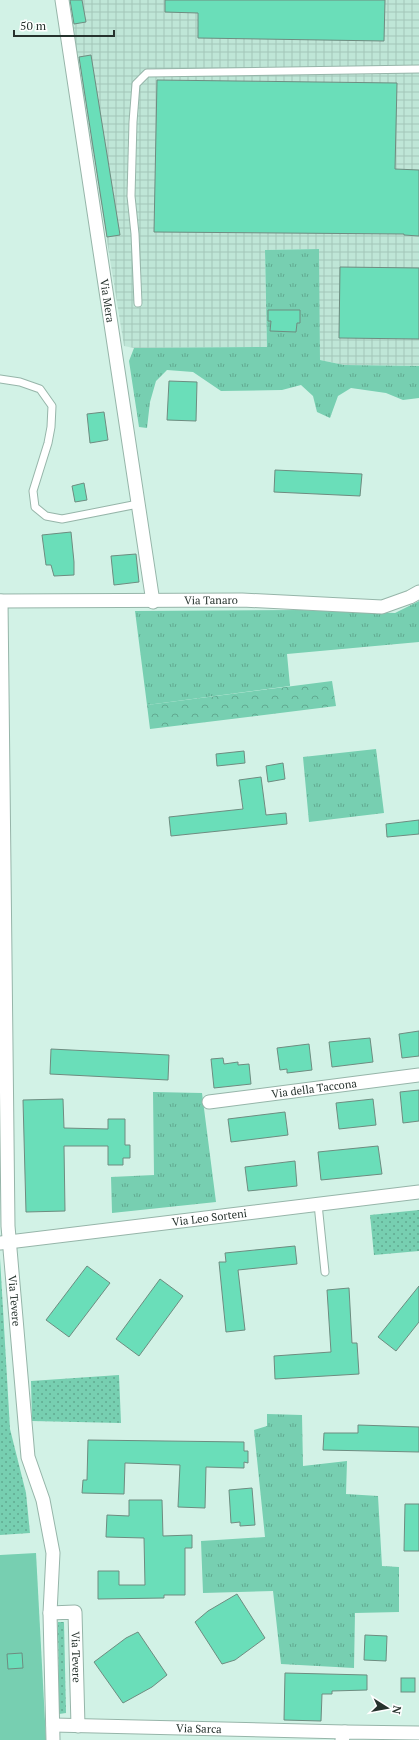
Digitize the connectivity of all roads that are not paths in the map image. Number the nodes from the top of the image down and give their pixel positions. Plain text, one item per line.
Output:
1 (62, 0) edge
2 (419, 69) edge
3 (138, 303) dead end
4 (0, 379) edge
5 (138, 504) junction
6 (419, 592) edge
7 (1, 601) edge
8 (153, 602) junction
9 (419, 1075) edge
10 (209, 1102) dead end
11 (419, 1192) edge
12 (318, 1204) junction
13 (4, 1243) edge
14 (325, 1272) dead end
15 (50, 1613) junction
16 (52, 1725) junction
17 (78, 1726) junction
18 (419, 1733) edge
19 (344, 1736) edge
20 (53, 1740) edge

1 - 5 street, Via Mera
2 - 3 lane
4 - 5 lane
5 - 8 street, Via Mera
6 - 8 street, Via Tanaro
7 - 8 street, Via Tanaro
7 - 13 street, Via Tevere
9 - 10 street, Via della Taccona
11 - 12 street, Via Leo Sorteni
12 - 13 street, Via Leo Sorteni
12 - 14 lane
13 - 15 street, Via Tevere
15 - 16 street, Via Tevere
15 - 17 street, Via Tevere
16 - 17 street, Via Sarca
16 - 20 street, Via Tevere
17 - 19 street, Via Sarca
18 - 19 street, Via Sarca

